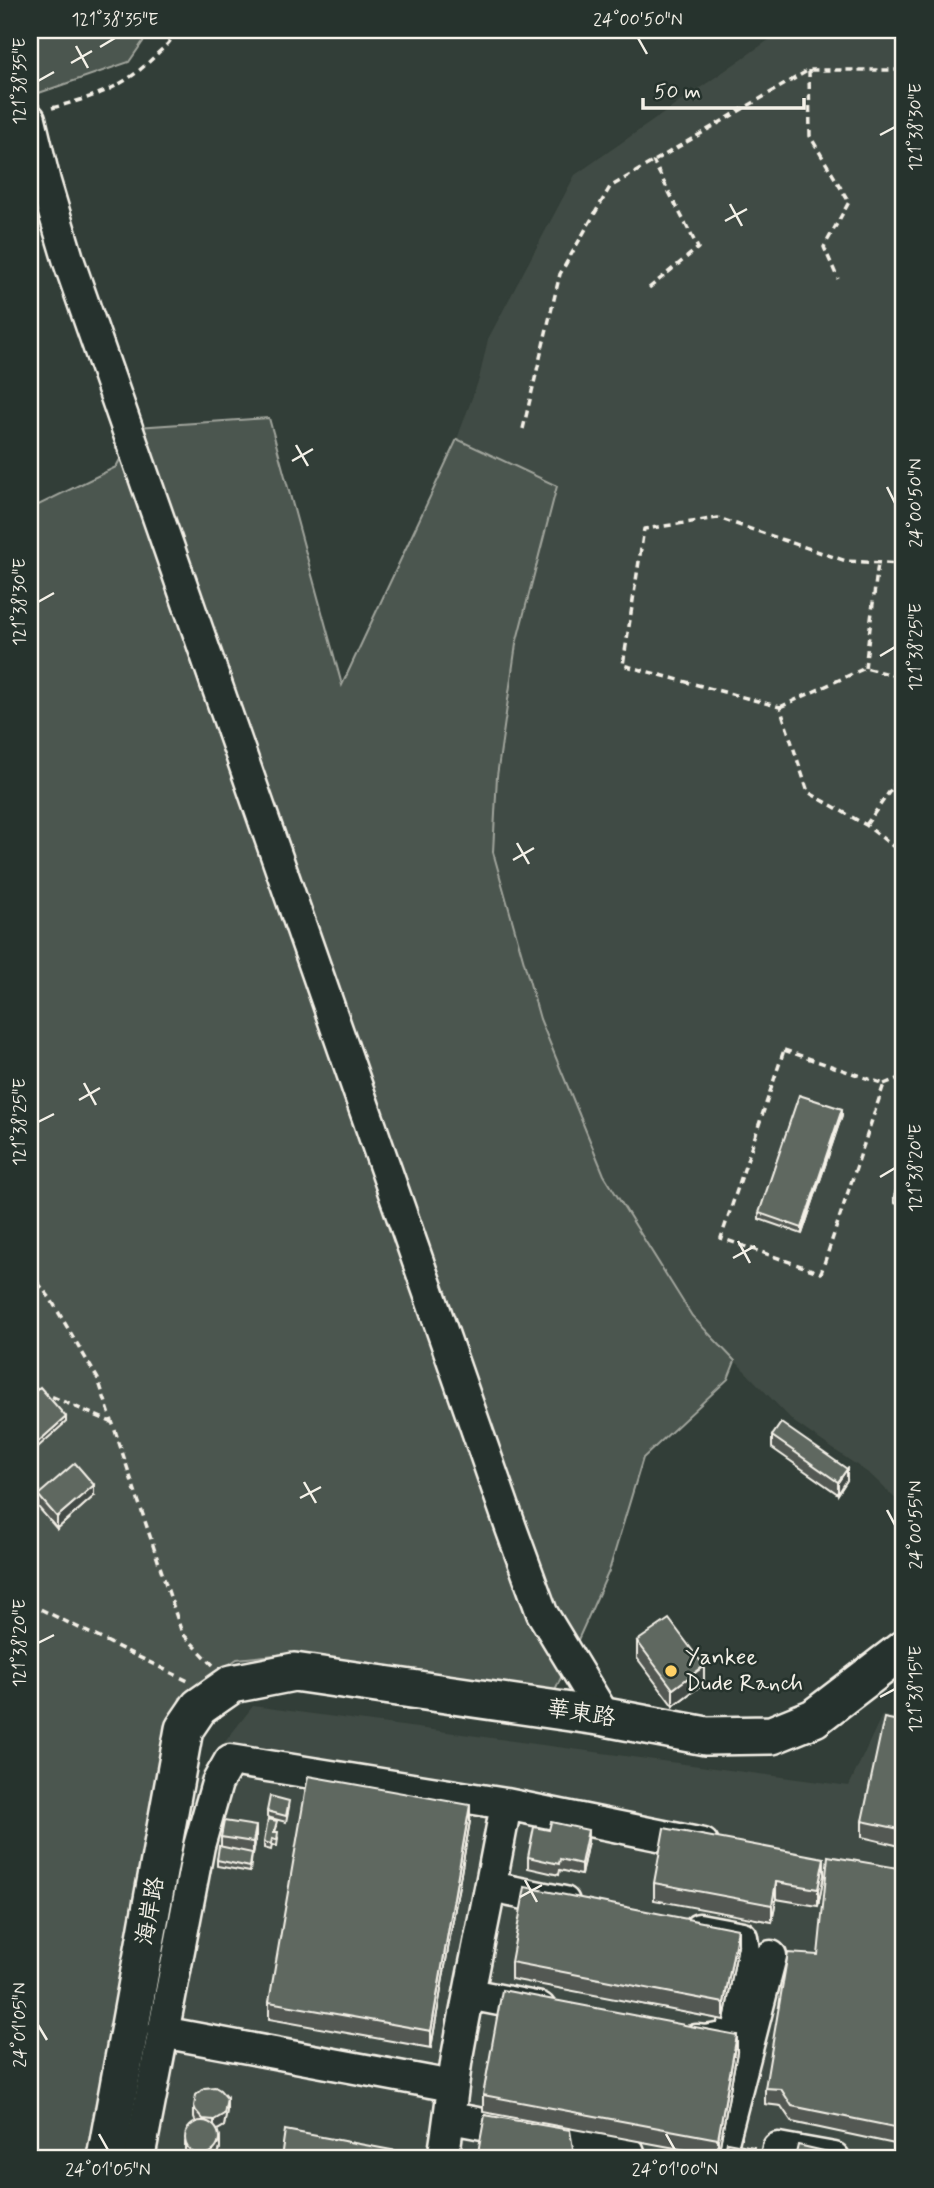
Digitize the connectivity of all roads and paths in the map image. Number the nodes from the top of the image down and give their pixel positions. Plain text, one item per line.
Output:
1 (174, 30) edge
2 (809, 70) junction
3 (904, 70) edge
4 (36, 115) edge
5 (653, 161) junction
6 (838, 279) dead end
7 (649, 288) dead end
8 (523, 429) dead end
9 (878, 562) junction
10 (904, 564) edge
11 (865, 668) junction
12 (904, 678) edge
13 (780, 707) junction
14 (904, 771) edge
15 (866, 825) junction
16 (904, 855) edge
17 (904, 1076) edge
18 (884, 1084) junction
19 (30, 1273) edge
20 (30, 1387) edge
21 (113, 1423) junction
22 (30, 1604) edge
23 (904, 1649) edge
24 (232, 1684) junction
25 (605, 1717) junction
26 (506, 1804) junction
27 (730, 1849) edge
28 (491, 1887) junction
29 (597, 1908) edge
30 (676, 1924) edge
31 (771, 1955) dead end
32 (469, 1994) junction
33 (561, 2012) edge
34 (162, 2032) junction
35 (666, 2034) edge
36 (453, 2086) junction
37 (450, 2118) junction
38 (591, 2152) edge
39 (629, 2152) dead end
40 (106, 2158) edge
41 (139, 2158) edge
42 (443, 2158) edge
43 (719, 2158) edge
44 (776, 2158) edge
45 (834, 2158) edge

1 - 4 path
2 - 3 path
2 - 5 path
2 - 6 path
4 - 25 street
5 - 7 path
5 - 8 path
9 - 10 path
9 - 11 path
9 - 13 path
11 - 12 path
11 - 13 path
13 - 15 path
14 - 15 path
15 - 16 path
17 - 18 path
18 - 18 path
19 - 21 path
20 - 21 path
21 - 24 path
22 - 24 path
23 - 25 main road, 華東路
24 - 25 main road, 華東路
24 - 40 main road, 海岸路
26 - 27 street
26 - 28 street
26 - 34 street
28 - 29 street
28 - 32 street
30 - 35 street
31 - 43 street
32 - 33 street
32 - 36 street
34 - 36 street
34 - 41 street
36 - 37 street
37 - 38 street
37 - 42 street
38 - 39 street
44 - 45 street

